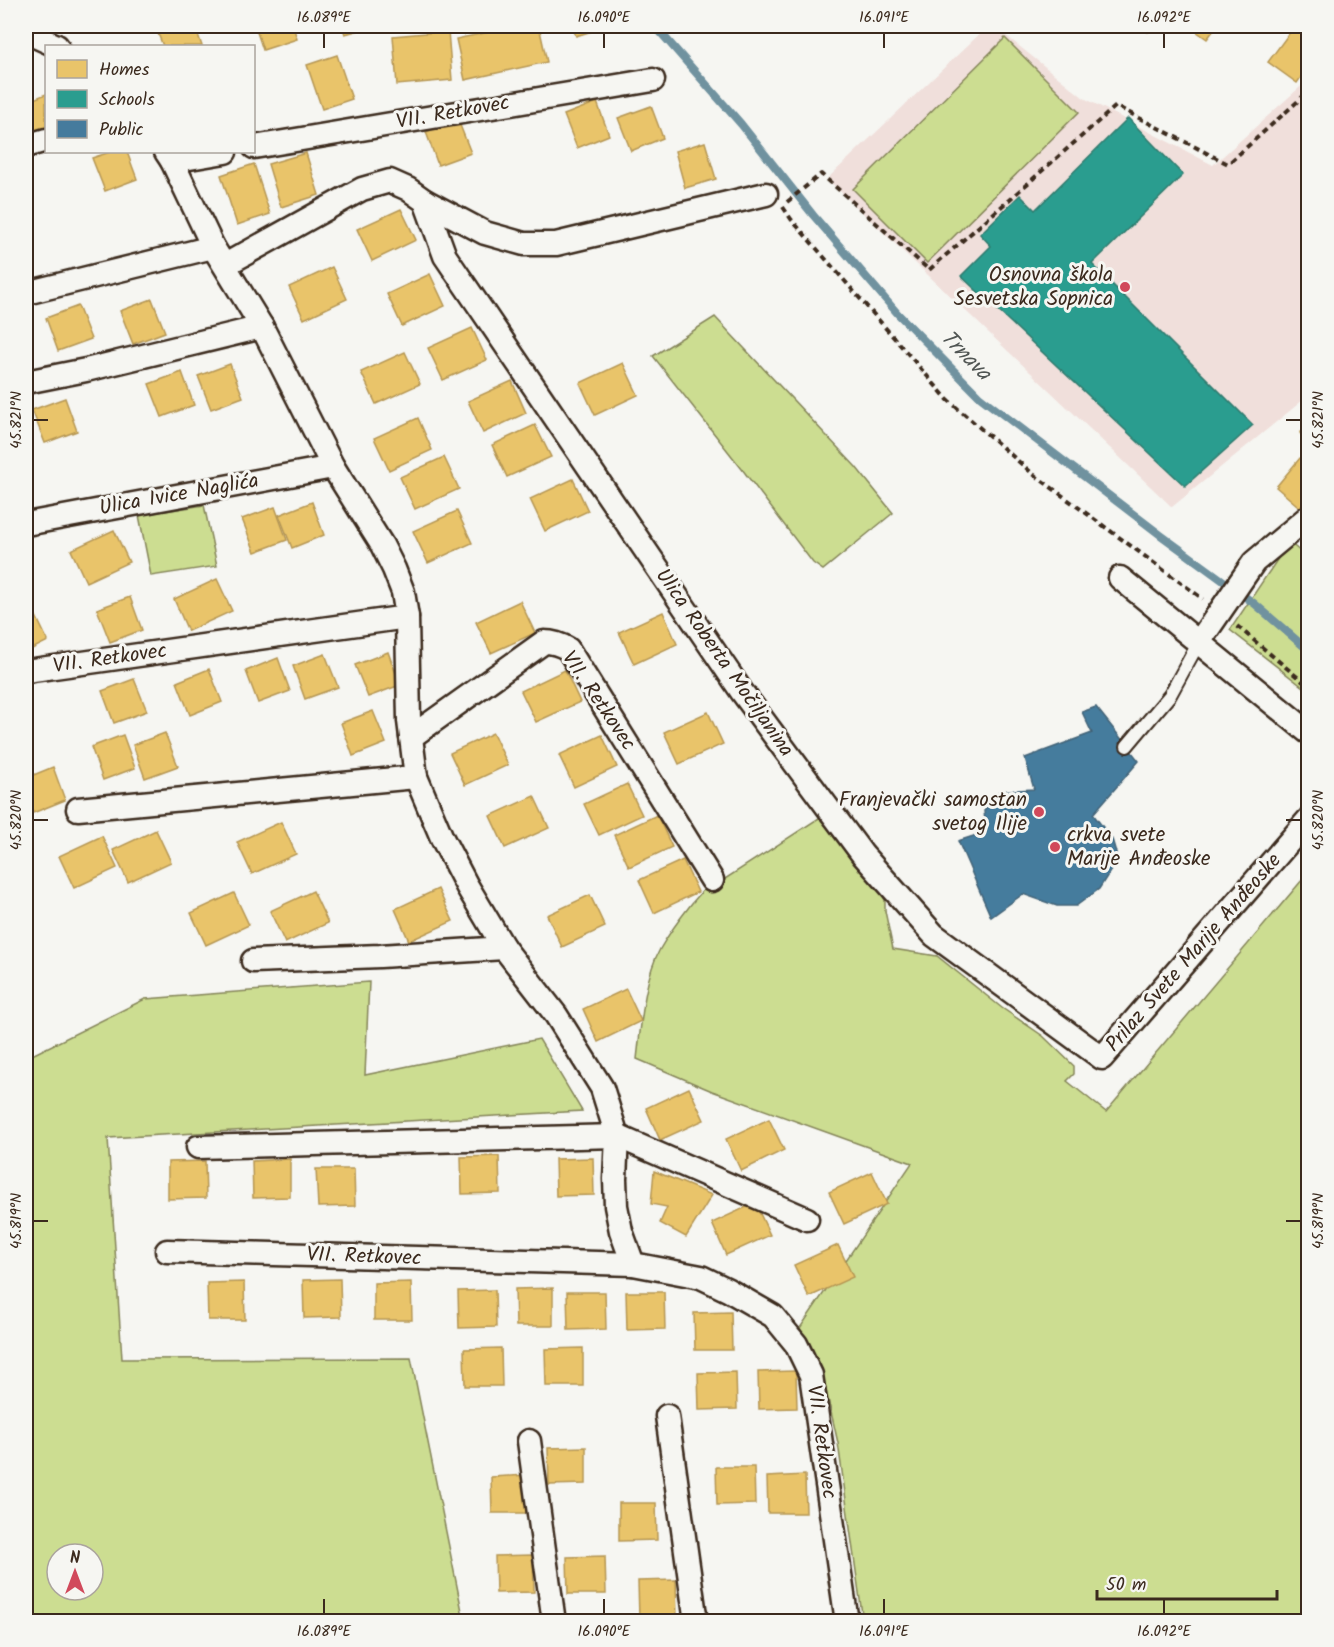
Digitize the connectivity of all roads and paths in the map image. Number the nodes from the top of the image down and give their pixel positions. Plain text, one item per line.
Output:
1 (29, 30) edge
2 (55, 45) edge
3 (653, 80) dead end
4 (1308, 92) edge
5 (45, 140) edge
6 (26, 146) edge
7 (255, 147) edge
8 (211, 153) edge
9 (169, 156) edge
10 (774, 200) junction
11 (424, 201) junction
12 (219, 256) junction
13 (26, 293) edge
14 (262, 327) junction
15 (26, 382) edge
16 (333, 467) junction
17 (1308, 517) edge
18 (26, 524) edge
19 (1120, 578) dead end
20 (1221, 608) junction
21 (407, 617) junction
22 (1199, 642) junction
23 (26, 671) edge
24 (1308, 686) edge
25 (1308, 732) edge
26 (411, 737) junction
27 (1127, 746) dead end
28 (416, 777) junction
29 (78, 809) dead end
30 (1308, 820) edge
31 (712, 880) dead end
32 (504, 948) junction
33 (253, 961) dead end
34 (1102, 1058) joint
35 (617, 1136) junction
36 (198, 1147) dead end
37 (807, 1219) dead end
38 (167, 1251) dead end
39 (633, 1264) junction
40 (667, 1416) dead end
41 (529, 1441) dead end
42 (554, 1622) edge
43 (696, 1622) edge
44 (847, 1622) edge

1 - 2 street
3 - 7 street, VII. Retkovec
4 - 10 path
5 - 6 street
8 - 9 street
9 - 12 street
10 - 11 street
10 - 20 path
11 - 12 street
11 - 34 street, Ulica Roberta Močiljanina
12 - 13 street
12 - 14 street
14 - 15 street
14 - 16 street
16 - 18 street, Ulica Ivice Naglića
16 - 21 street
17 - 20 street
19 - 22 street
20 - 22 street
20 - 24 path
21 - 23 street, VII. Retkovec
21 - 26 street
22 - 25 street
22 - 27 lane
26 - 28 street
26 - 31 street, VII. Retkovec
28 - 29 street
28 - 32 street
30 - 34 street, Prilaz Svete Marije Anđeoske
32 - 33 street
32 - 35 street
35 - 36 street
35 - 37 street
35 - 39 street
38 - 39 street, VII. Retkovec
39 - 44 street, VII. Retkovec
40 - 43 street
41 - 42 street

